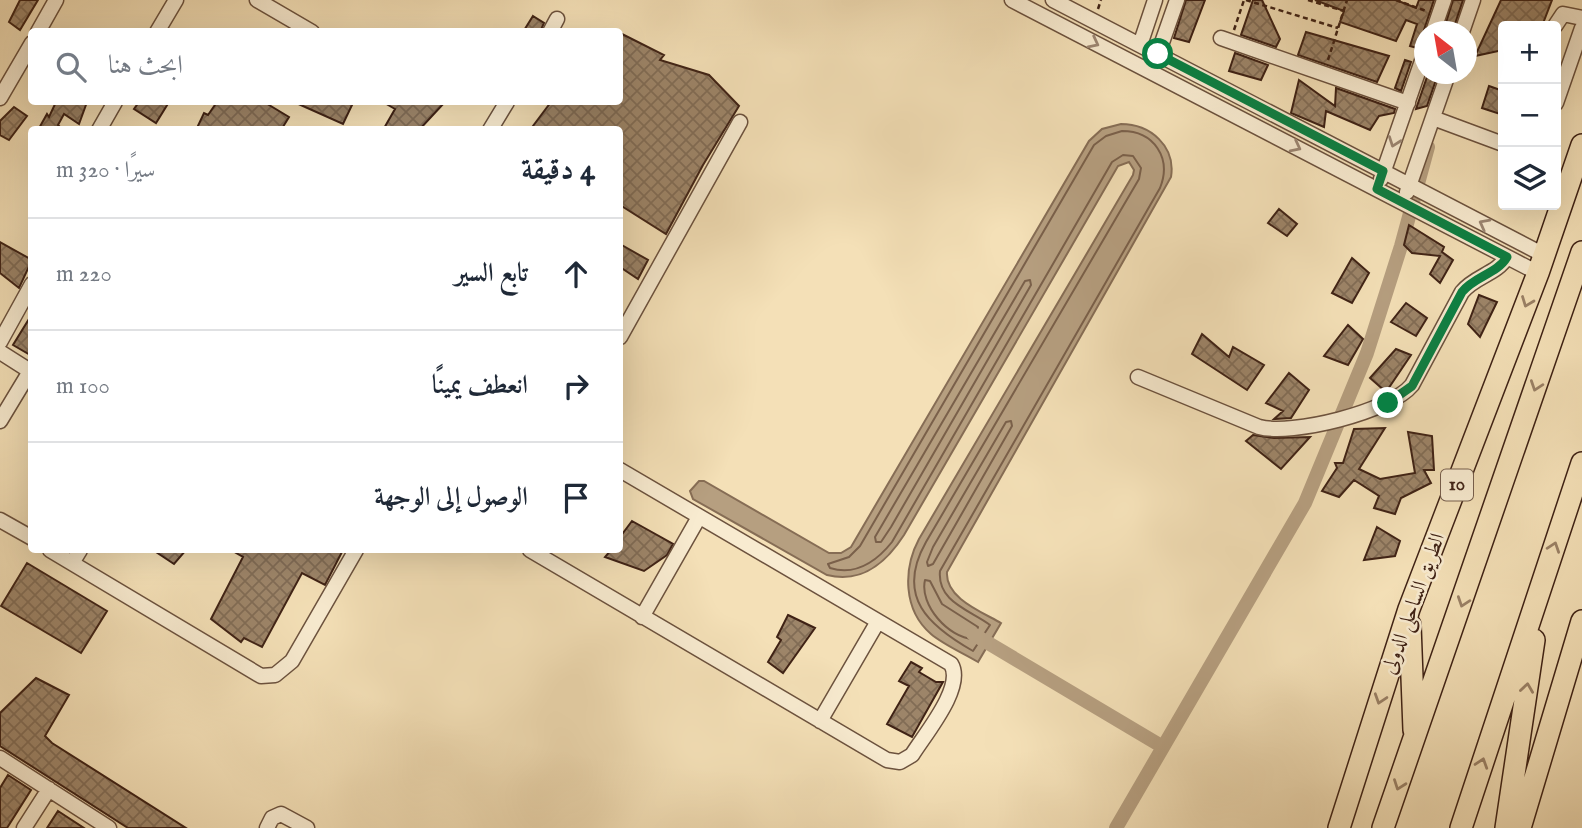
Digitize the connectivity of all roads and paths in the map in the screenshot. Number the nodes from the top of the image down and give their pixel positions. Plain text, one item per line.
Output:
1 (56, 0) edge
2 (176, 0) edge
3 (257, 0) edge
4 (1012, 0) edge
5 (1046, 0) edge
6 (1101, 0) edge
7 (1155, 0) edge
8 (1177, 0) edge
9 (1245, 0) edge
10 (1308, 0) edge
11 (1347, 0) edge
12 (1396, 0) edge
13 (1444, 0) edge
14 (1473, 0) edge
15 (1061, 2) edge
16 (1089, 5) dead end
17 (1344, 11) junction
18 (1438, 16) junction
19 (1045, 18) junction
20 (1582, 18) edge
21 (1436, 21) edge
22 (1466, 21) edge
23 (1558, 21) edge
24 (1063, 27) junction
25 (40, 28) edge
26 (159, 28) edge
27 (305, 28) edge
28 (1338, 28) junction
29 (1582, 28) edge
30 (1226, 39) joint
31 (1140, 45) junction
32 (28, 50) edge
33 (1158, 54) junction
34 (1324, 74) junction
35 (1414, 84) edge
36 (1445, 84) edge
37 (1561, 89) edge
38 (0, 98) edge
39 (1408, 103) junction
40 (113, 105) edge
41 (505, 105) edge
42 (1433, 118) junction
43 (740, 122) dead end
44 (101, 126) edge
45 (492, 126) edge
46 (1498, 142) edge
47 (1582, 145) edge
48 (1383, 171) junction
49 (1409, 185) junction
50 (1377, 189) junction
51 (1403, 203) junction
52 (1582, 252) edge
53 (1507, 257) junction
54 (1541, 264) junction
55 (28, 291) edge
56 (623, 332) edge
57 (0, 342) edge
58 (0, 352) edge
59 (28, 368) edge
60 (28, 375) edge
61 (1138, 377) dead end
62 (0, 421) edge
63 (1582, 463) edge
64 (623, 472) edge
65 (699, 517) junction
66 (0, 520) edge
67 (28, 536) edge
68 (55, 553) edge
69 (78, 553) edge
70 (354, 553) edge
71 (535, 553) edge
72 (72, 563) junction
73 (1542, 582) junction
74 (1409, 609) junction
75 (642, 617) junction
76 (1582, 621) edge
77 (877, 622) junction
78 (820, 721) junction
79 (1415, 742) junction
80 (0, 758) edge
81 (49, 789) junction
82 (94, 824) edge
83 (24, 828) edge
84 (109, 828) edge
85 (267, 828) edge
86 (307, 828) edge
87 (1339, 828) edge
88 (1383, 828) edge
89 (1461, 828) edge
90 (1506, 828) edge
91 (1520, 828) edge

1 - 25 street
2 - 26 street
3 - 27 street
4 - 19 street
5 - 19 street
6 - 16 path
7 - 31 street
8 - 33 street
9 - 28 path
9 - 30 path
10 - 17 path
11 - 17 path
12 - 18 path
13 - 18 street
14 - 22 street
15 - 24 street
15 - 31 street
17 - 28 path
18 - 21 street
19 - 24 street
20 - 23 street
24 -> 50 street
28 - 34 path
29 - 37 street
30 - 34 street
31 - 33 street
32 - 38 street
33 - 48 street
34 - 39 street
35 - 39 street
36 - 42 street
39 -> 48 street
40 - 44 street
41 - 45 street
42 - 46 street
42 - 49 street
43 - 56 street
47 - 54 highway, الطريق الساحلى الدولى / 10
48 - 49 street
48 - 50 street
49 - 51 street
54 -> 49 street
50 - 51 street
51 - 53 street
52 -> 79 highway, الطريق الساحلى الدولى / 10
53 - 54 street
53 - 61 street
54 -> 74 highway, الطريق الساحلى الدولى / 10
55 - 57 street
58 - 59 street
60 - 62 street
73 -> 63 highway
64 - 65 street
65 - 75 street
65 - 77 street
66 - 67 street
68 - 72 street
69 - 72 street
70 - 72 street
71 - 75 street
89 -> 73 highway
90 -> 73 highway
74 - 79 highway
74 -> 87 highway, الطريق الساحلى الدولى / 10
75 - 78 street
76 - 91 highway
77 - 78 street
77 - 78 street
79 -> 88 highway, الطريق الساحلى الدولى / 10
80 - 81 street
81 - 82 street
81 - 83 street
82 - 84 street
85 - 86 street

